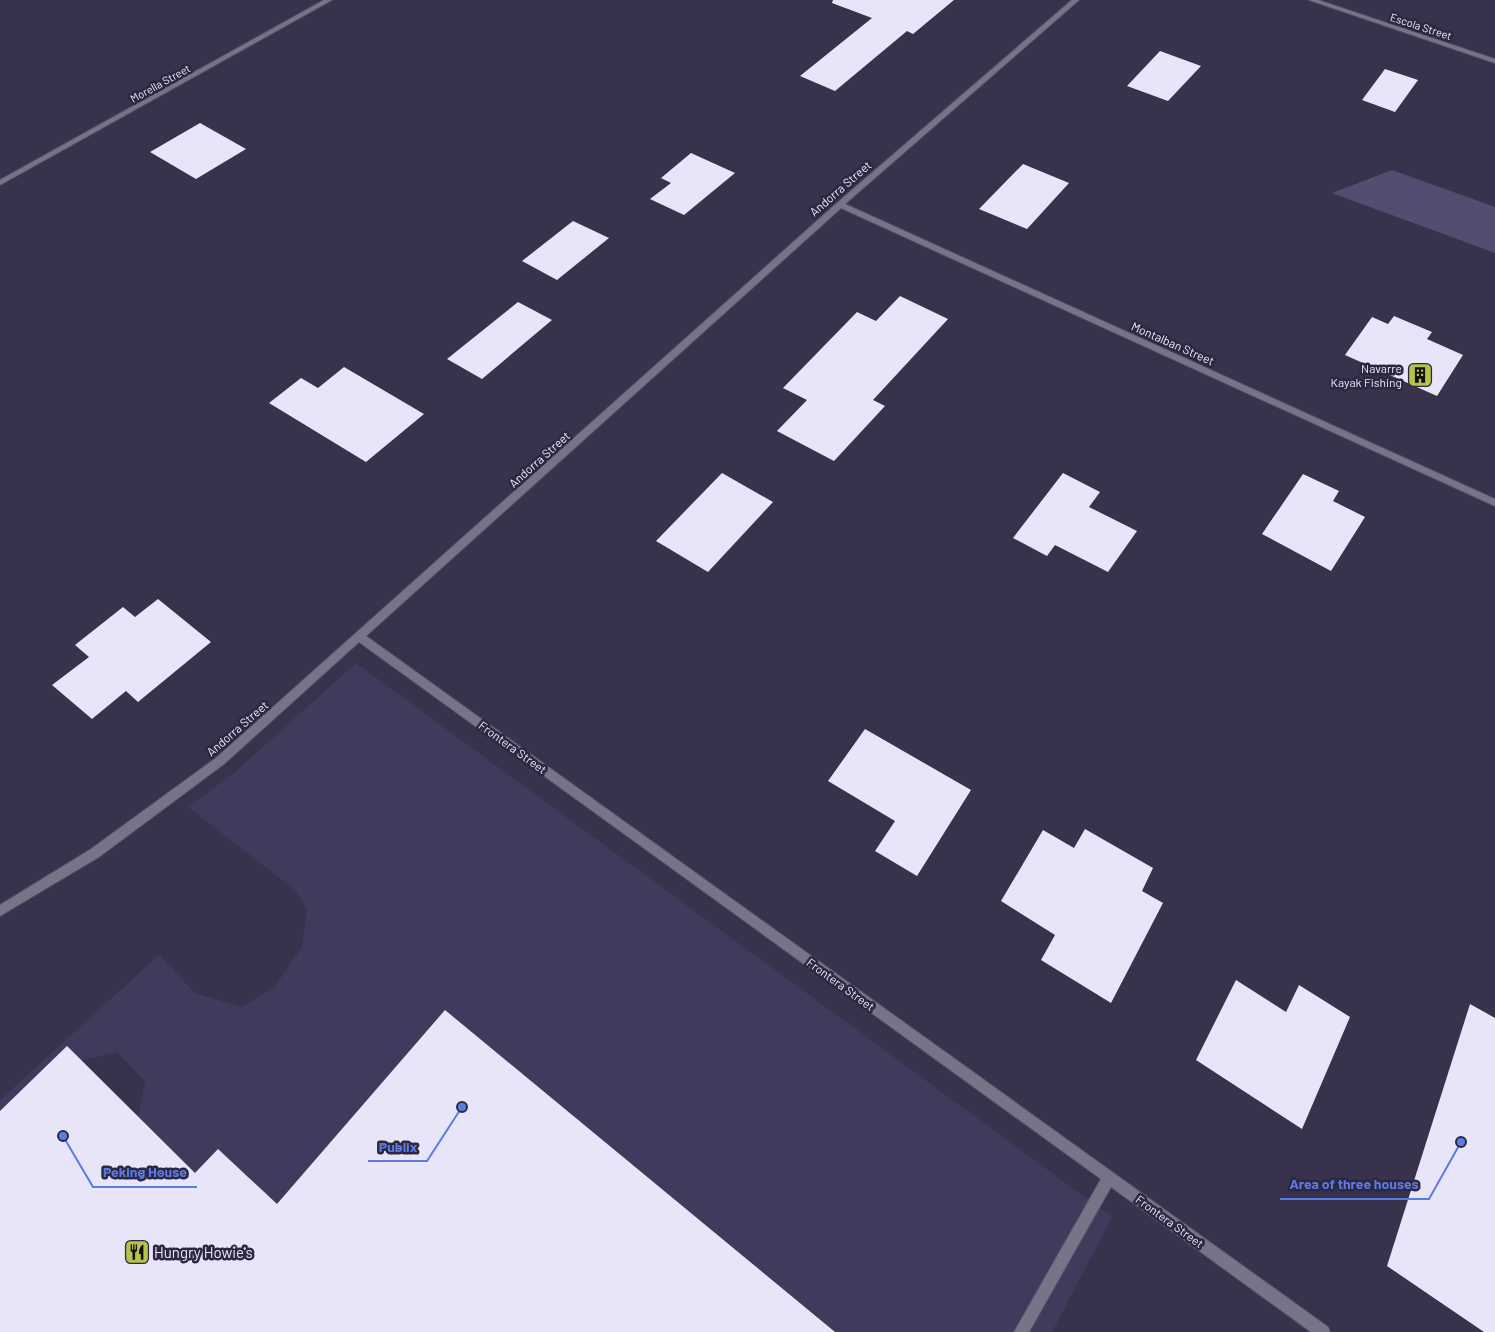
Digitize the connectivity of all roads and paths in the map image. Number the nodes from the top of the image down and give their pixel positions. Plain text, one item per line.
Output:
1 (329, 0) edge
2 (1076, 0) edge
3 (1312, 0) edge
4 (1495, 61) edge
5 (0, 183) edge
6 (840, 205) junction
7 (1495, 503) edge
8 (359, 637) junction
9 (0, 911) edge
10 (1109, 1177) junction
11 (1021, 1332) edge
12 (1324, 1332) edge

1 - 5 street, Morella Street
2 - 6 street, Andorra Street
3 - 4 street, Escola Street
6 - 7 street, Montalban Street
6 - 8 street, Andorra Street
8 - 9 street, Andorra Street
8 - 10 street, Frontera Street
10 - 11 street
10 - 12 street, Frontera Street

